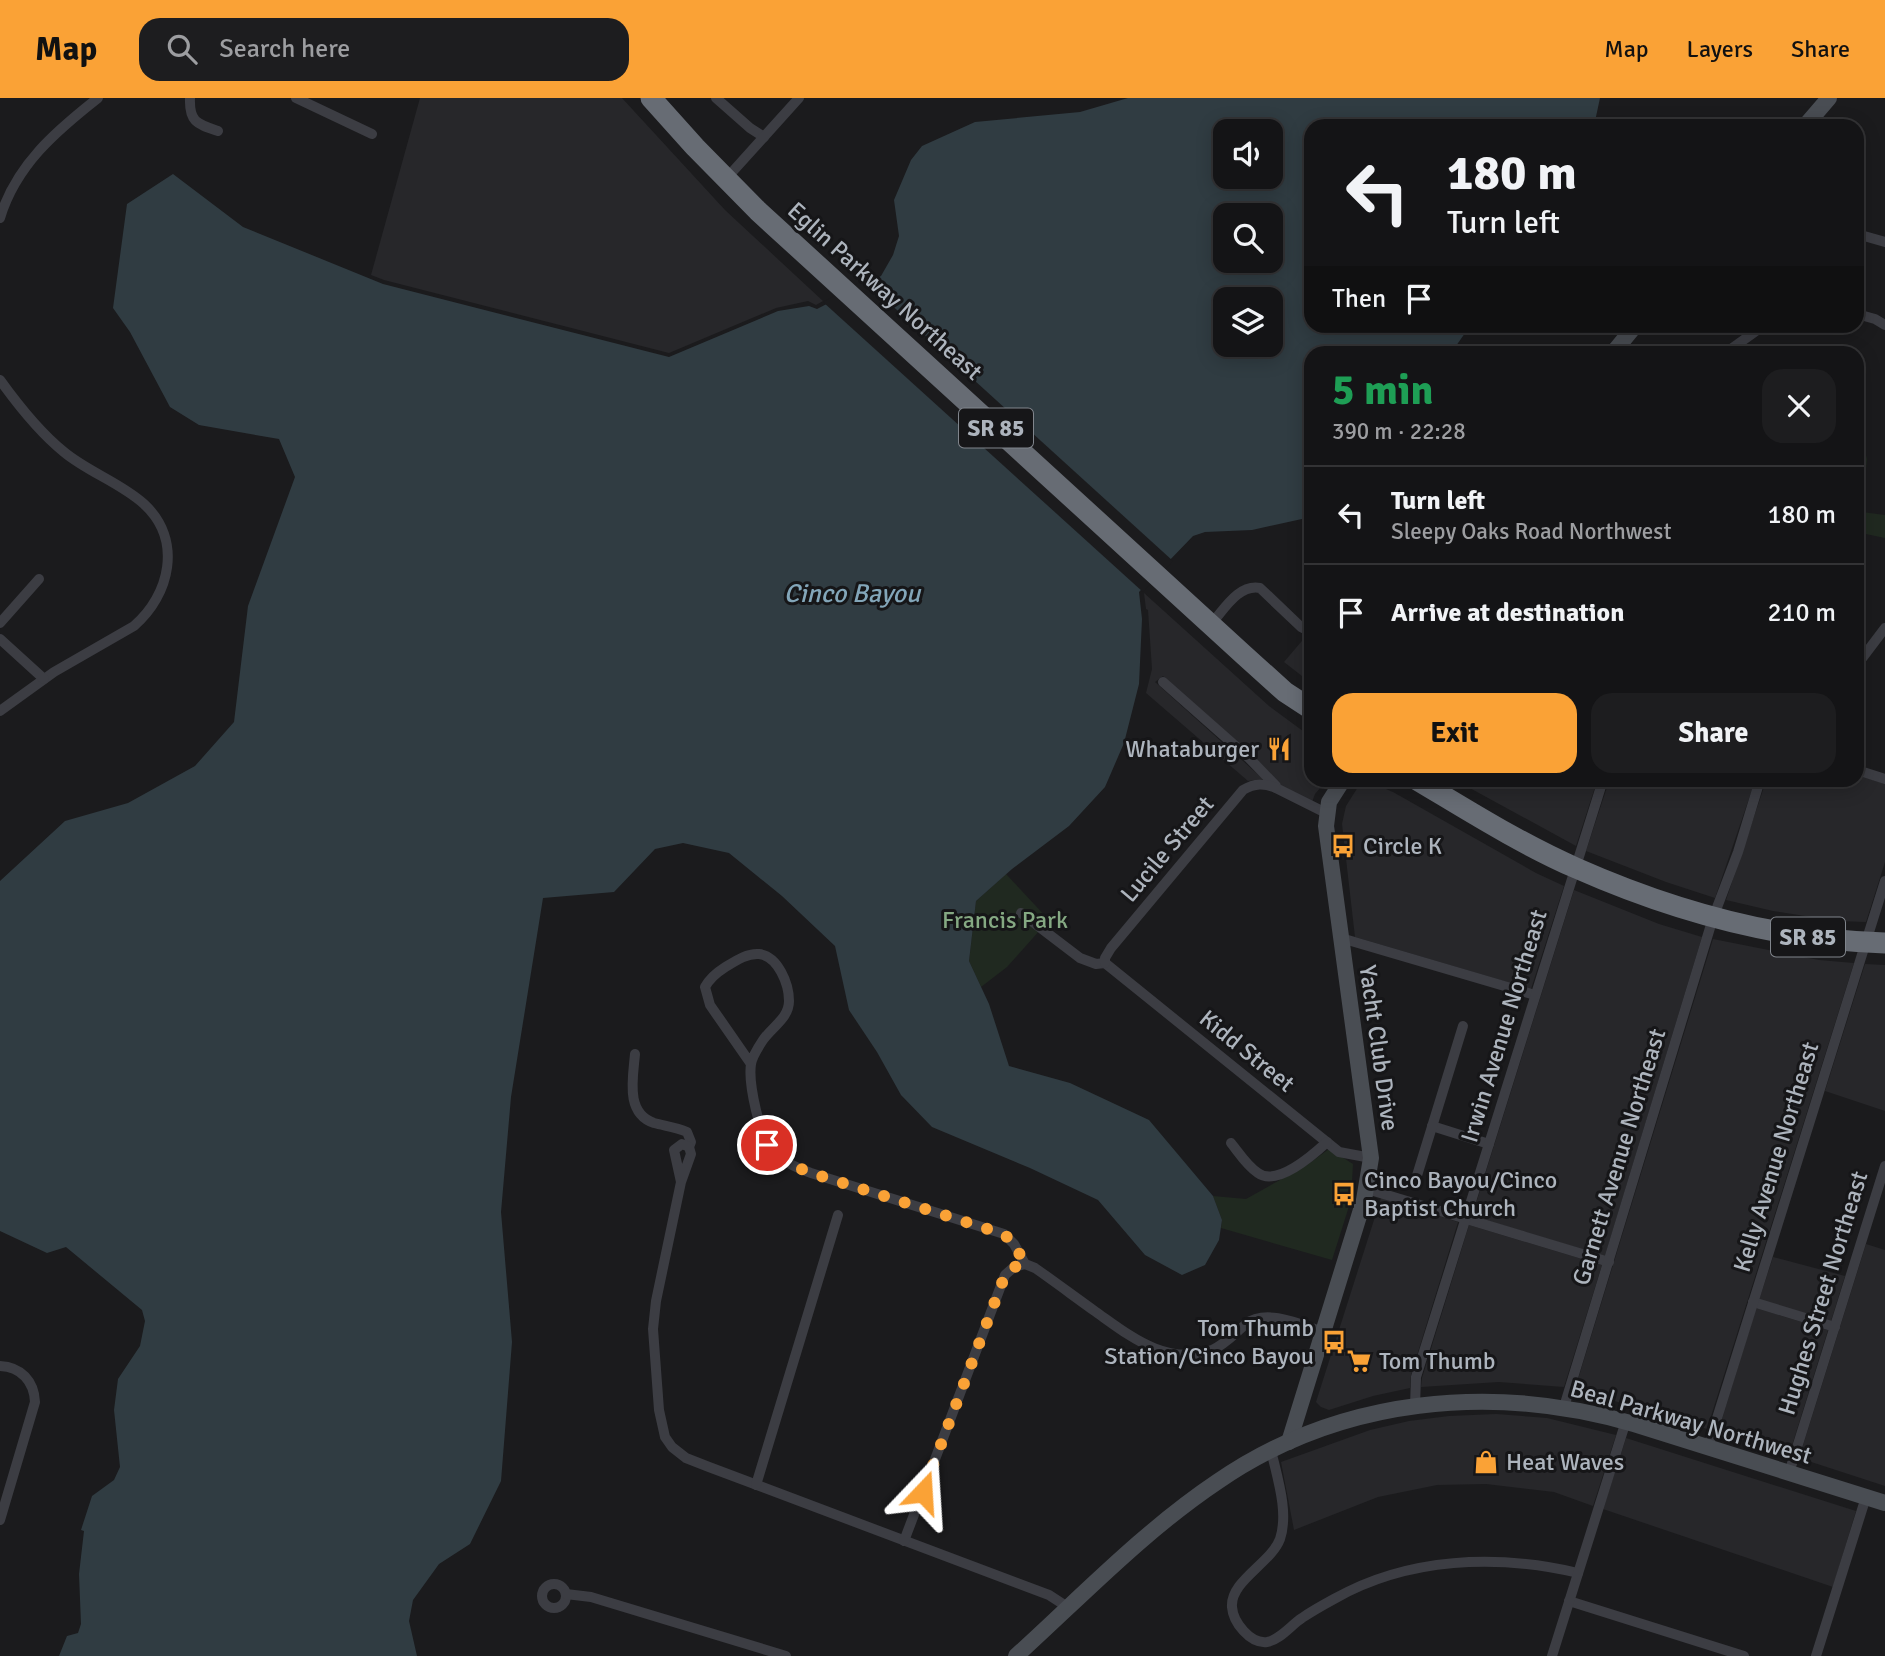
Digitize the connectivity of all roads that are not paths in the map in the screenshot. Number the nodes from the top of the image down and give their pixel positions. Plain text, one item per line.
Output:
1 (98, 98) edge
2 (190, 98) edge
3 (296, 98) edge
4 (651, 98) edge
5 (716, 98) edge
6 (799, 98) edge
7 (1829, 98) edge
8 (1811, 119) edge
9 (218, 131) dead end
10 (372, 134) dead end
11 (764, 137) junction
12 (725, 180) junction
13 (0, 218) edge
14 (1864, 236) edge
15 (1885, 242) edge
16 (1864, 316) edge
17 (1885, 325) edge
18 (1753, 333) edge
19 (1735, 346) edge
20 (0, 380) edge
21 (39, 579) dead end
22 (0, 622) edge
23 (1211, 624) junction
24 (1304, 628) edge
25 (1885, 631) edge
26 (0, 639) edge
27 (1864, 656) edge
28 (44, 679) junction
29 (1163, 682) dead end
30 (1304, 704) edge
31 (0, 711) edge
32 (1864, 772) edge
33 (1885, 779) edge
34 (1339, 787) edge
35 (1430, 787) edge
36 (1601, 787) edge
37 (1758, 787) edge
38 (1276, 788) junction
39 (1328, 814) junction
40 (1575, 868) junction
41 (1885, 881) edge
42 (1021, 913) dead end
43 (1713, 918) junction
44 (1341, 938) junction
45 (1875, 943) edge
46 (1104, 963) junction
47 (1535, 995) junction
48 (1463, 1026) dead end
49 (635, 1054) dead end
50 (751, 1063) junction
51 (1432, 1126) junction
52 (1231, 1143) dead end
53 (1489, 1144) junction
54 (1322, 1146) junction
55 (1371, 1158) junction
56 (1885, 1166) edge
57 (1415, 1182) dead end
58 (1367, 1189) junction
59 (838, 1215) dead end
60 (1465, 1219) junction
61 (1609, 1262) junction
62 (1025, 1264) junction
63 (1753, 1303) junction
64 (1835, 1326) junction
65 (1323, 1332) junction
66 (0, 1366) edge
67 (1415, 1406) junction
68 (1564, 1407) junction
69 (1626, 1422) junction
70 (1289, 1442) junction
71 (1708, 1447) junction
72 (1271, 1450) junction
73 (1788, 1473) junction
74 (756, 1485) junction
75 (1866, 1497) junction
76 (1885, 1503) edge
77 (0, 1520) edge
78 (904, 1541) junction
79 (1578, 1573) junction
80 (566, 1594) dead end
81 (1569, 1601) junction
82 (1069, 1608) junction
83 (786, 1656) edge
84 (1016, 1656) edge
85 (1552, 1656) edge
86 (1744, 1656) edge
87 (1816, 1656) edge

1 - 13 street
2 - 9 street
3 - 10 street
4 - 12 highway, Eglin Parkway Northeast / SR 85
5 - 11 street
6 - 11 street
7 - 8 main road
11 - 12 street
12 - 23 highway, Eglin Parkway Northeast / SR 85
14 - 15 street
16 - 17 street
18 - 19 street
20 - 28 street
21 - 22 street
23 - 24 street
23 - 30 highway, Eglin Parkway Northeast / SR 85
25 - 27 street
26 - 28 street
28 - 31 street
29 - 38 street
32 - 33 street
34 - 39 main road, Yacht Club Drive
35 - 40 highway, SR 85
36 - 40 street, Irwin Avenue Northeast
37 - 43 street, Garnett Avenue Northeast
38 - 39 street
38 - 46 street, Lucile Street
39 - 44 main road, Yacht Club Drive
40 - 43 highway, SR 85
40 - 47 street, Irwin Avenue Northeast
41 - 45 street, Kelly Avenue Northeast
42 - 46 street, Kidd Street
43 - 45 highway, SR 85
43 - 61 street, Garnett Avenue Northeast
44 - 47 street
44 - 55 main road, Yacht Club Drive
45 - 63 street, Kelly Avenue Northeast
46 - 54 street, Kidd Street
47 - 53 street, Irwin Avenue Northeast
48 - 51 street
49 - 74 street
50 - 50 street
50 - 62 street
51 - 53 street
51 - 57 street
52 - 54 street
53 - 60 street, Irwin Avenue Northeast
54 - 55 street, Kidd Street
55 - 58 main road, Yacht Club Drive
56 - 64 street, Hughes Street Northeast
58 - 60 street
58 - 65 main road, Yacht Club Drive
59 - 74 street
60 - 61 street
60 - 67 street, Irwin Avenue Northeast
61 - 68 street, Garnett Avenue Northeast
62 - 65 street
62 - 78 street
63 - 64 street
63 - 71 street, Kelly Avenue Northeast
64 - 73 street, Hughes Street Northeast
65 - 70 main road, Yacht Club Drive
66 - 77 street
67 - 68 main road, Beal Parkway Northwest
67 - 70 main road, Beal Parkway Northwest
68 - 69 main road, Beal Parkway Northwest
69 - 71 main road, Beal Parkway Northwest
69 - 79 street
70 - 72 main road, Beal Parkway Northwest
71 - 73 main road, Beal Parkway Northwest
72 - 79 street
72 - 82 main road, Beal Parkway Northwest
73 - 75 main road, Beal Parkway Northwest
74 - 78 street
75 - 76 main road, Beal Parkway Northwest
75 - 87 street
78 - 82 street
79 - 81 street
80 - 83 street
81 - 85 street
81 - 86 street
82 - 84 main road, Beal Parkway Northwest

